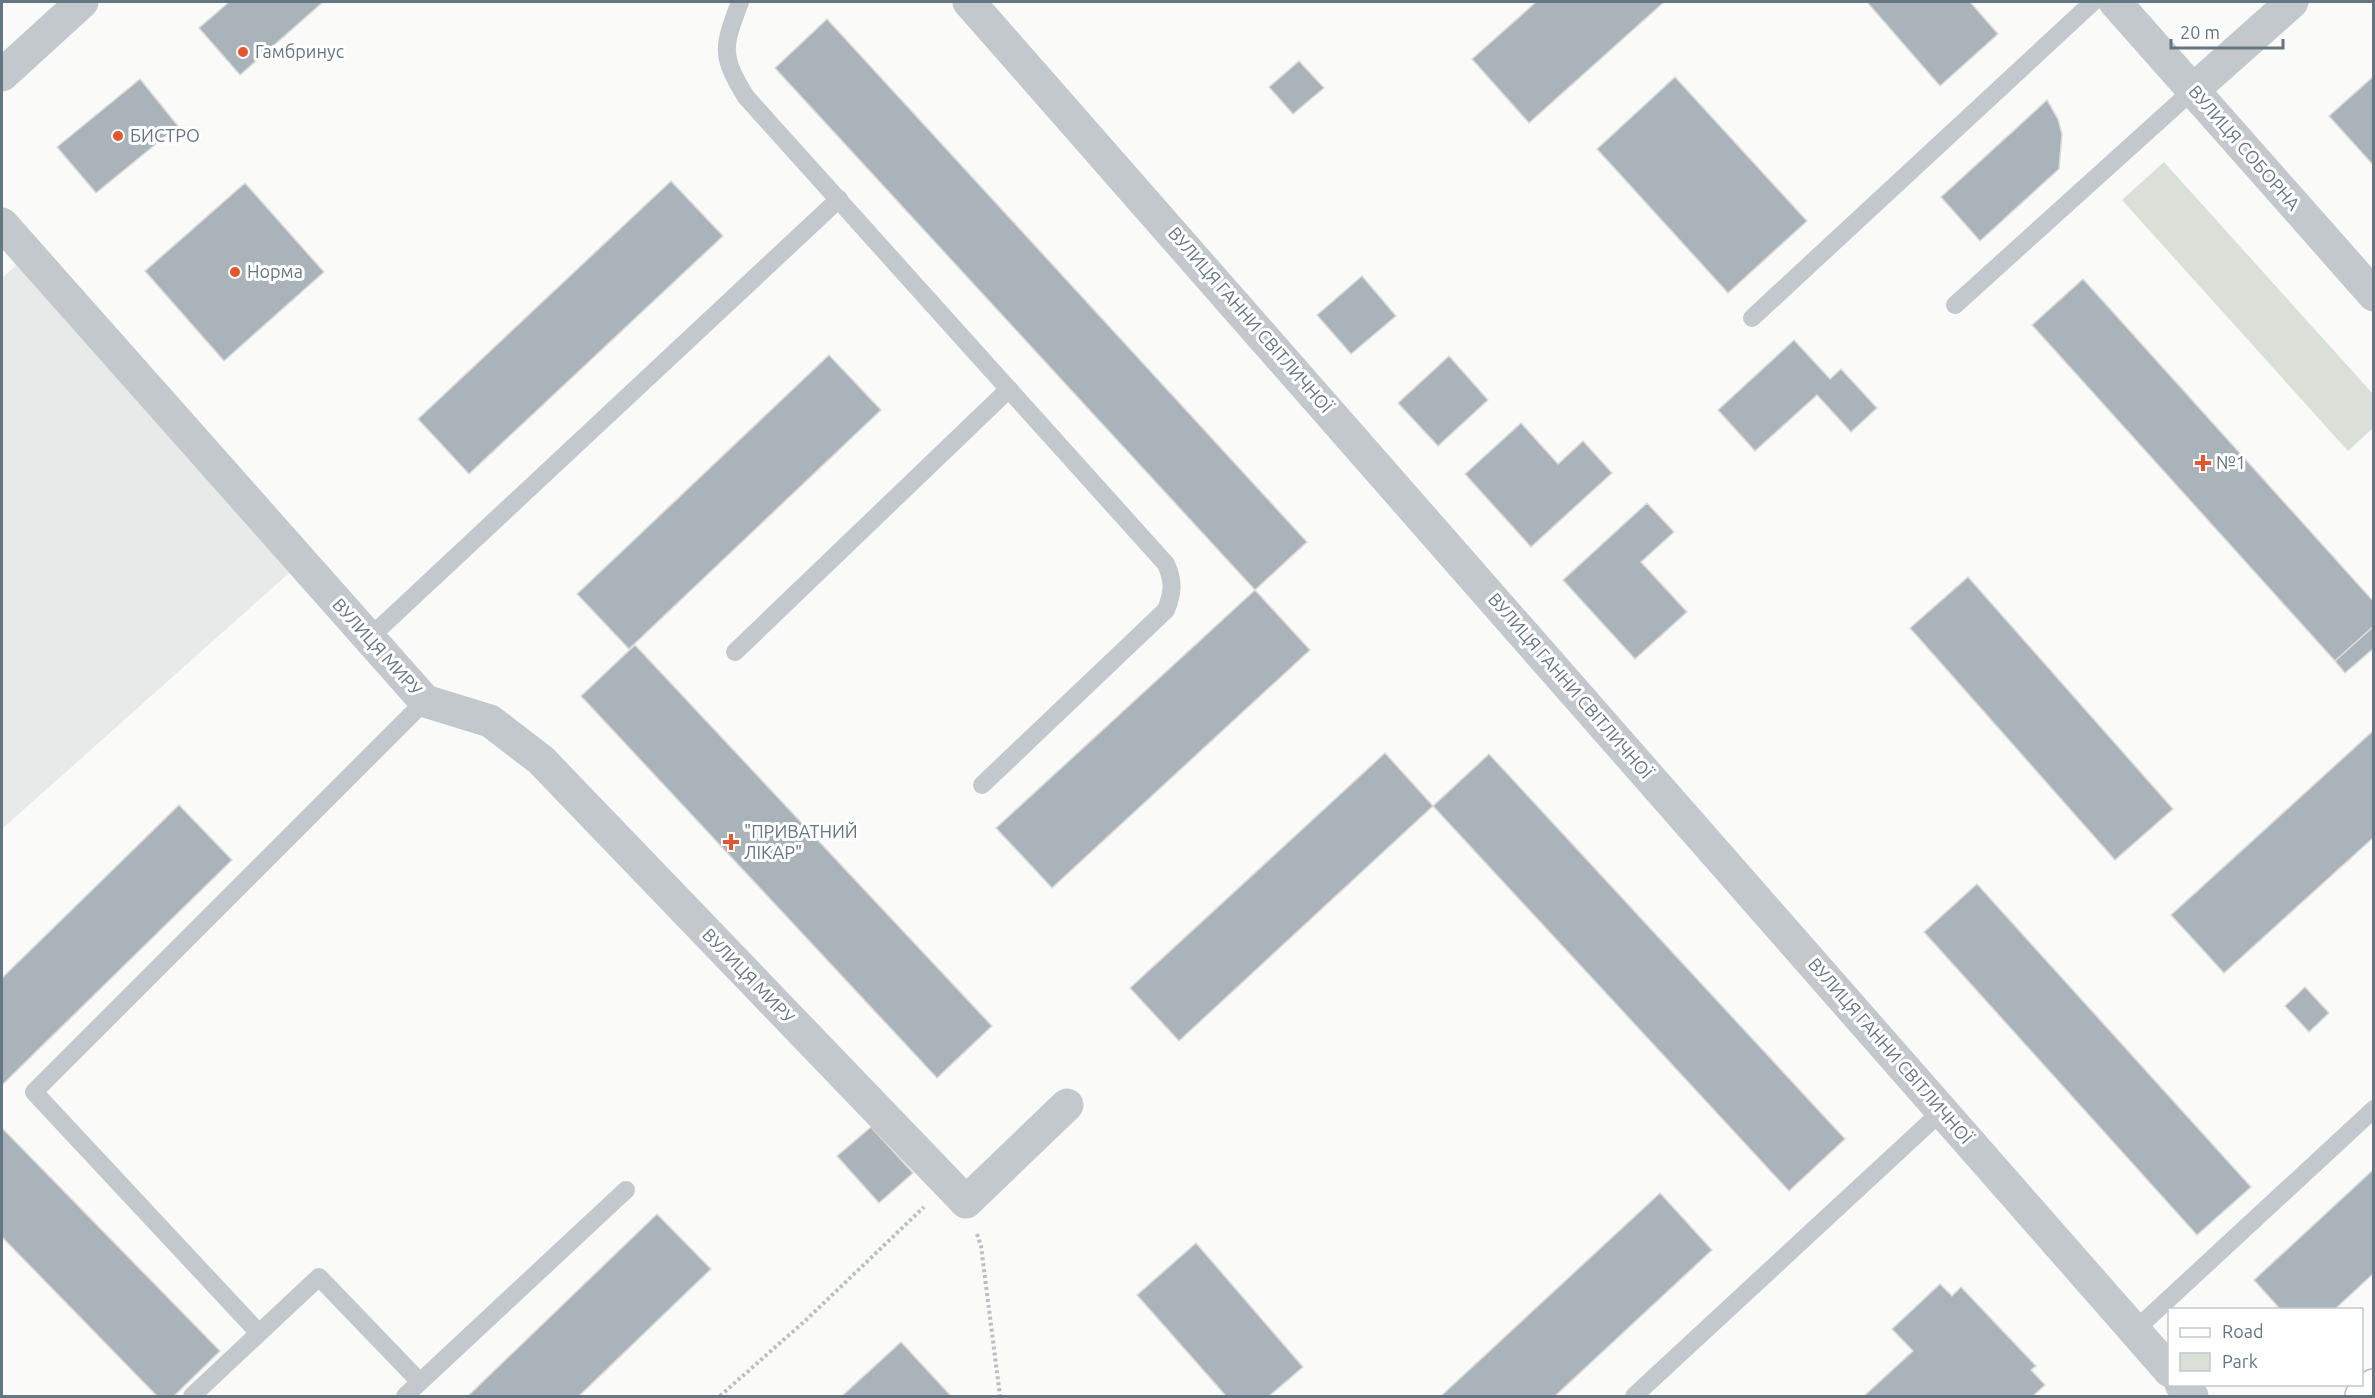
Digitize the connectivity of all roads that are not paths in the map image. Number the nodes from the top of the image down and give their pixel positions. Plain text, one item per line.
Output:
1 (82, 2) edge
2 (740, 2) edge
3 (969, 2) edge
4 (2093, 2) edge
5 (2115, 2) edge
6 (2292, 2) edge
7 (2, 75) edge
8 (2193, 90) junction
9 (839, 199) junction
10 (2, 224) edge
11 (2373, 296) edge
12 (1955, 305) dead end
13 (1752, 318) dead end
14 (1008, 389) junction
15 (368, 639) junction
16 (735, 652) dead end
17 (425, 701) junction
18 (982, 785) dead end
19 (1067, 1105) dead end
20 (2373, 1109) edge
21 (1942, 1111) junction
22 (626, 1190) dead end
23 (2134, 1331) junction
24 (259, 1333) junction
25 (2168, 1370) edge
26 (420, 1382) junction
27 (2373, 1386) edge
28 (192, 1396) edge
29 (405, 1396) edge
30 (1634, 1396) edge
31 (2362, 1396) edge

1 - 7 street
2 - 9 lane
3 - 21 street, ВУЛИЦЯ ГАННИ СВІТЛИЧНОЇ
4 - 13 lane
5 - 8 street, ВУЛИЦЯ СОБОРНА
6 - 8 street
8 - 11 street, ВУЛИЦЯ СОБОРНА
8 - 12 lane
9 - 14 lane
9 - 15 lane
10 - 15 street, ВУЛИЦЯ МИРУ
14 - 16 lane
14 - 18 lane
15 - 17 street, ВУЛИЦЯ МИРУ
17 - 19 street, ВУЛИЦЯ МИРУ
17 - 24 lane
20 - 23 lane
21 - 23 street, ВУЛИЦЯ ГАННИ СВІТЛИЧНОЇ
21 - 30 lane
22 - 26 lane
23 - 25 street, ВУЛИЦЯ ГАННИ СВІТЛИЧНОЇ
24 - 26 lane
24 - 28 lane
26 - 29 lane
27 - 31 main road

